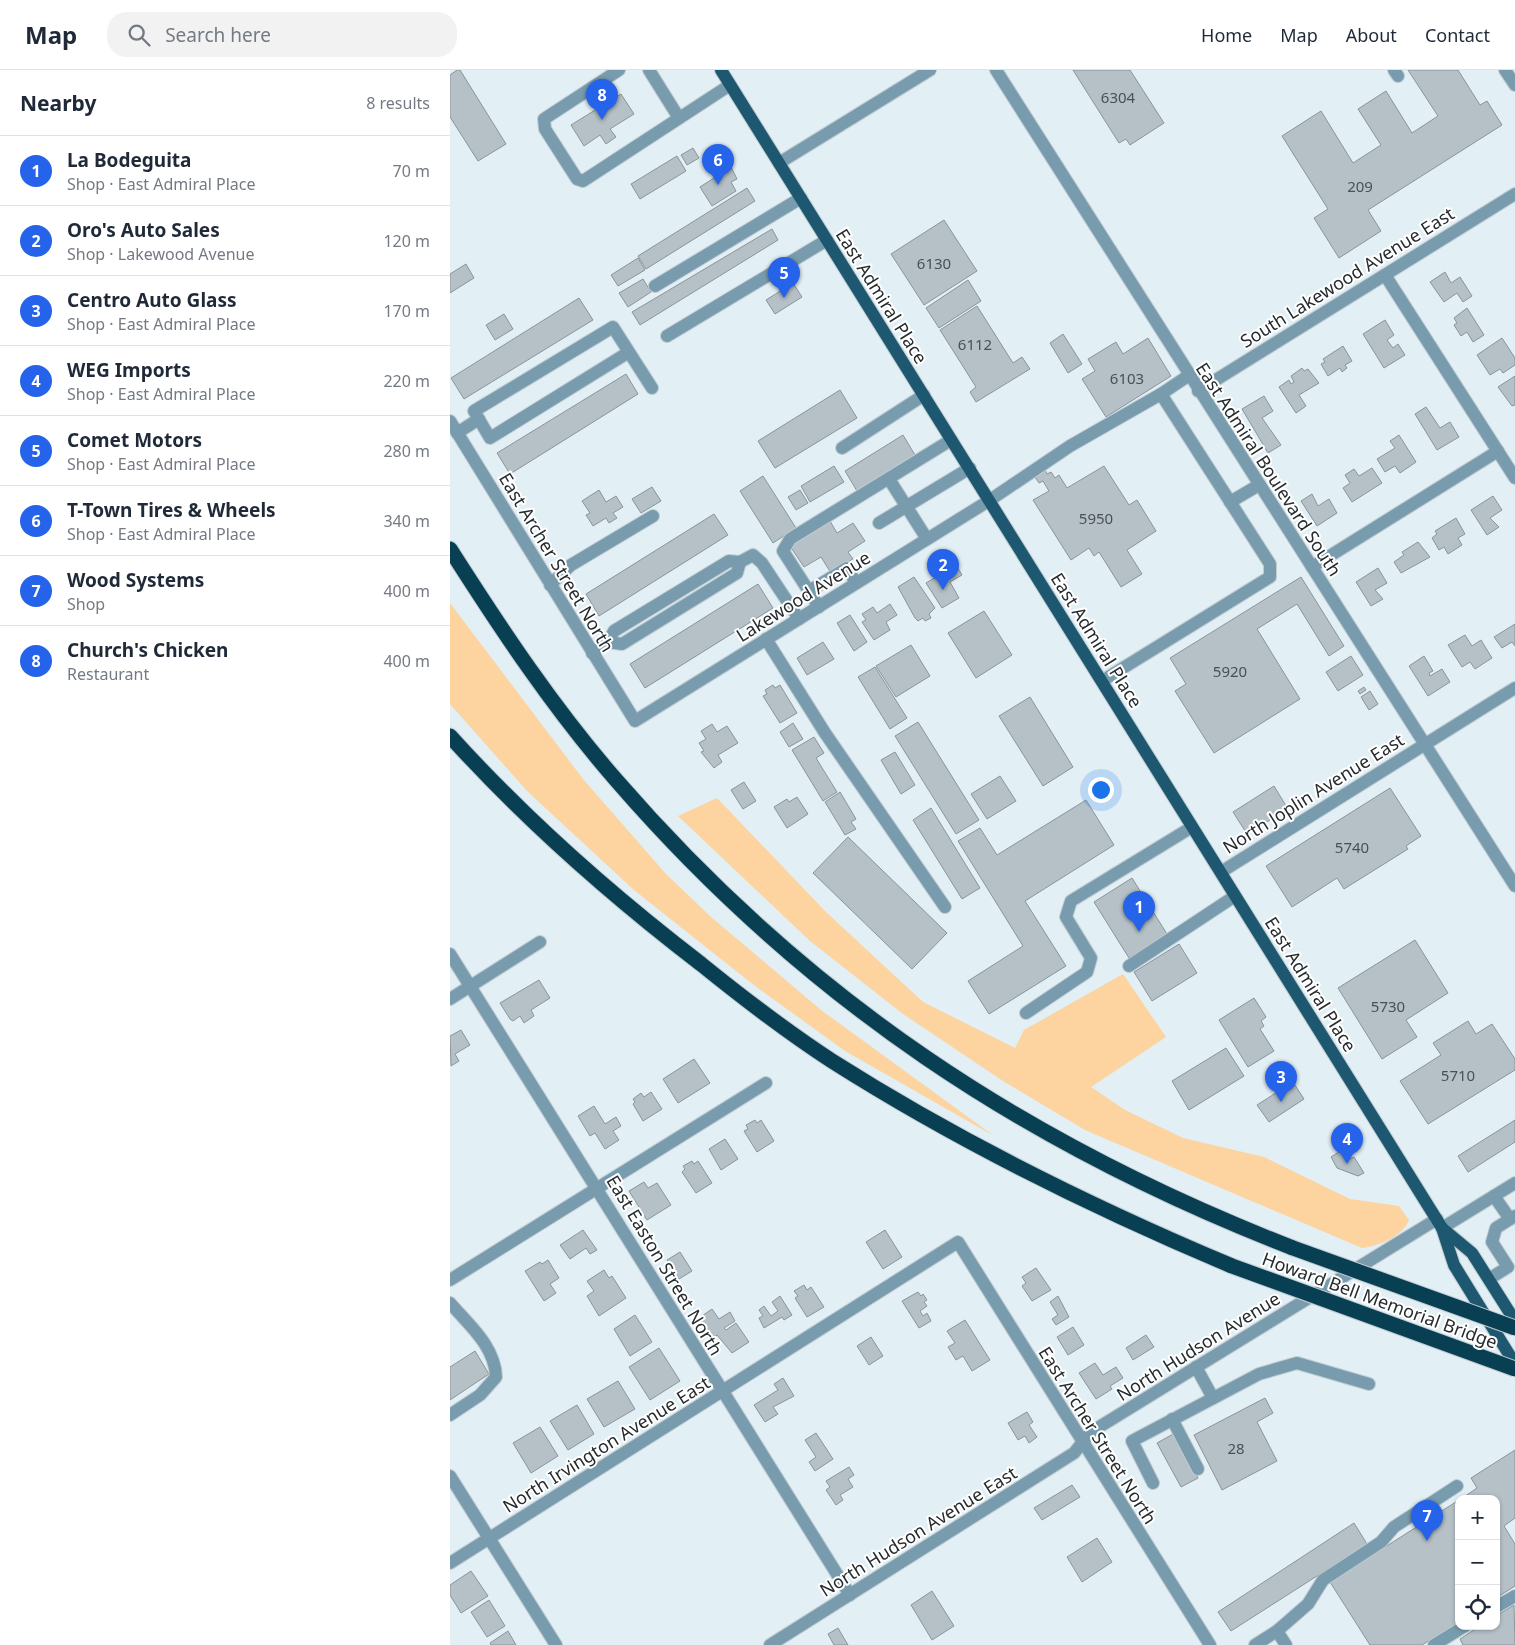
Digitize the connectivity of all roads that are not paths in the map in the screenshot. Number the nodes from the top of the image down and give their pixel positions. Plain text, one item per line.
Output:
1 (619, 70) edge
2 (649, 70) edge
3 (930, 70) edge
4 (996, 70) edge
5 (1505, 70) edge
6 (724, 71) edge
7 (730, 85) junction
8 (1515, 85) edge
9 (679, 118) junction
10 (779, 164) junction
11 (1515, 194) edge
12 (801, 198) junction
13 (827, 240) junction
14 (1385, 275) junction
15 (655, 286) dead end
16 (667, 336) dead end
17 (629, 352) junction
18 (1188, 376) junction
19 (652, 388) dead end
20 (1198, 391) junction
21 (1161, 394) junction
22 (924, 396) junction
23 (479, 419) junction
24 (450, 421) edge
25 (458, 433) junction
26 (952, 440) junction
27 (842, 448) dead end
28 (1498, 451) junction
29 (970, 468) junction
30 (1515, 478) edge
31 (889, 479) junction
32 (1259, 485) junction
33 (990, 500) junction
34 (1230, 502) junction
35 (906, 506) junction
36 (654, 516) dead end
37 (879, 524) dead end
38 (926, 540) junction
39 (450, 549) edge
40 (1312, 567) junction
41 (856, 583) junction
42 (550, 585) junction
43 (809, 591) junction
44 (819, 607) junction
45 (799, 619) junction
46 (766, 639) junction
47 (592, 653) junction
48 (1102, 681) junction
49 (1515, 688) edge
50 (635, 721) joint
51 (450, 736) edge
52 (1425, 743) junction
53 (1192, 827) junction
54 (1220, 872) junction
55 (1515, 886) edge
56 (1236, 896) junction
57 (945, 906) dead end
58 (540, 942) dead end
59 (450, 954) edge
60 (1129, 966) dead end
61 (470, 986) junction
62 (450, 998) edge
63 (1026, 1013) dead end
64 (766, 1083) dead end
65 (1515, 1183) edge
66 (598, 1188) junction
67 (1494, 1196) junction
68 (1512, 1217) edge
69 (1440, 1223) junction
70 (958, 1242) joint
71 (450, 1280) edge
72 (1489, 1280) junction
73 (450, 1303) edge
74 (1515, 1321) edge
75 (1515, 1328) edge
76 (1515, 1364) edge
77 (1196, 1367) junction
78 (1515, 1369) edge
79 (1369, 1384) dead end
80 (722, 1391) junction
81 (1213, 1398) junction
82 (450, 1415) edge
83 (1172, 1419) junction
84 (1082, 1442) junction
85 (1198, 1469) dead end
86 (450, 1476) edge
87 (1153, 1483) dead end
88 (1457, 1486) dead end
89 (489, 1538) junction
90 (450, 1562) edge
91 (850, 1595) junction
92 (1515, 1596) edge
93 (1500, 1605) edge
94 (1461, 1630) edge
95 (1277, 1631) junction
96 (1451, 1641) edge
97 (556, 1645) edge
98 (770, 1645) edge
99 (1210, 1645) edge
100 (1255, 1645) edge
101 (1286, 1645) edge
102 (1434, 1645) edge

1 - 9 street
2 - 9 street
3 - 10 street
4 - 18 street, East Admiral Boulevard South
5 - 8 street
6 - 7 main road, East Admiral Place
7 - 9 street
7 - 10 main road, East Admiral Place
10 - 12 main road, East Admiral Place
11 - 14 street, South Lakewood Avenue East
12 - 13 main road, East Admiral Place
12 - 15 street
13 - 16 street
13 - 22 main road, East Admiral Place
14 - 20 street, South Lakewood Avenue East
14 - 28 street
17 - 19 street
17 - 23 street
17 - 23 street
18 - 20 street, East Admiral Boulevard South
18 - 21 street, Lakewood Avenue
20 - 32 street, East Admiral Boulevard South
21 - 33 street, Lakewood Avenue
21 - 34 street
22 - 26 main road, East Admiral Place
22 - 27 street
23 - 25 street
24 - 25 street, East Archer Street North
25 - 42 street, East Archer Street North
26 - 29 main road, East Admiral Place
26 - 31 street
28 - 30 street
28 - 40 street
29 - 33 main road, East Admiral Place
29 - 35 street
31 - 35 street
31 - 43 street
32 - 34 street
32 - 40 street, East Admiral Boulevard South
33 - 38 street, Lakewood Avenue
33 - 48 main road, East Admiral Place
34 - 48 street
35 - 37 street
35 - 38 street
36 - 42 street
38 - 41 street, Lakewood Avenue
39 - 75 highway, Howard Bell Memorial Bridge, bridge
40 - 52 street, East Admiral Boulevard South
41 - 43 street
41 - 44 street, Lakewood Avenue
42 - 47 street, East Archer Street North
43 - 44 street
44 - 45 street, Lakewood Avenue
45 - 46 street, Lakewood Avenue
45 - 47 street
46 - 50 street, Lakewood Avenue
46 - 57 street
47 - 50 street, East Archer Street North
48 - 53 main road, East Admiral Place
49 - 52 street, North Joplin Avenue East
51 - 78 highway, Howard Bell Memorial Bridge, bridge
52 - 54 street, North Joplin Avenue East
52 - 55 street, East Admiral Boulevard South
53 - 54 main road, East Admiral Place
53 - 63 street
54 - 56 main road, East Admiral Place
56 - 60 street
56 - 69 main road, East Admiral Place
58 - 61 street
59 - 61 street, East Easton Street North
61 - 62 street
61 - 66 street, East Easton Street North
64 - 66 street
65 - 67 street
66 - 71 street
66 - 80 street, East Easton Street North
67 - 68 street
67 - 69 street
68 - 72 street
69 - 72 main road
69 - 76 main road
69 - 77 street, North Hudson Avenue
70 - 80 street, North Irvington Avenue East
70 - 84 street, East Archer Street North
72 - 74 main road
73 - 82 street
77 - 81 street
77 - 84 street, North Hudson Avenue
79 - 81 street
80 - 89 street, North Irvington Avenue East
80 - 91 street, East Easton Street North
81 - 83 street
83 - 85 street
83 - 87 street
84 - 91 street, North Hudson Avenue East
84 - 99 street, East Archer Street North
86 - 89 street
88 - 95 street
89 - 90 street, North Irvington Avenue East
89 - 97 street
91 - 98 street, North Hudson Avenue East
92 - 93 street
94 - 96 street
95 - 100 street
95 - 101 street
96 - 102 street

